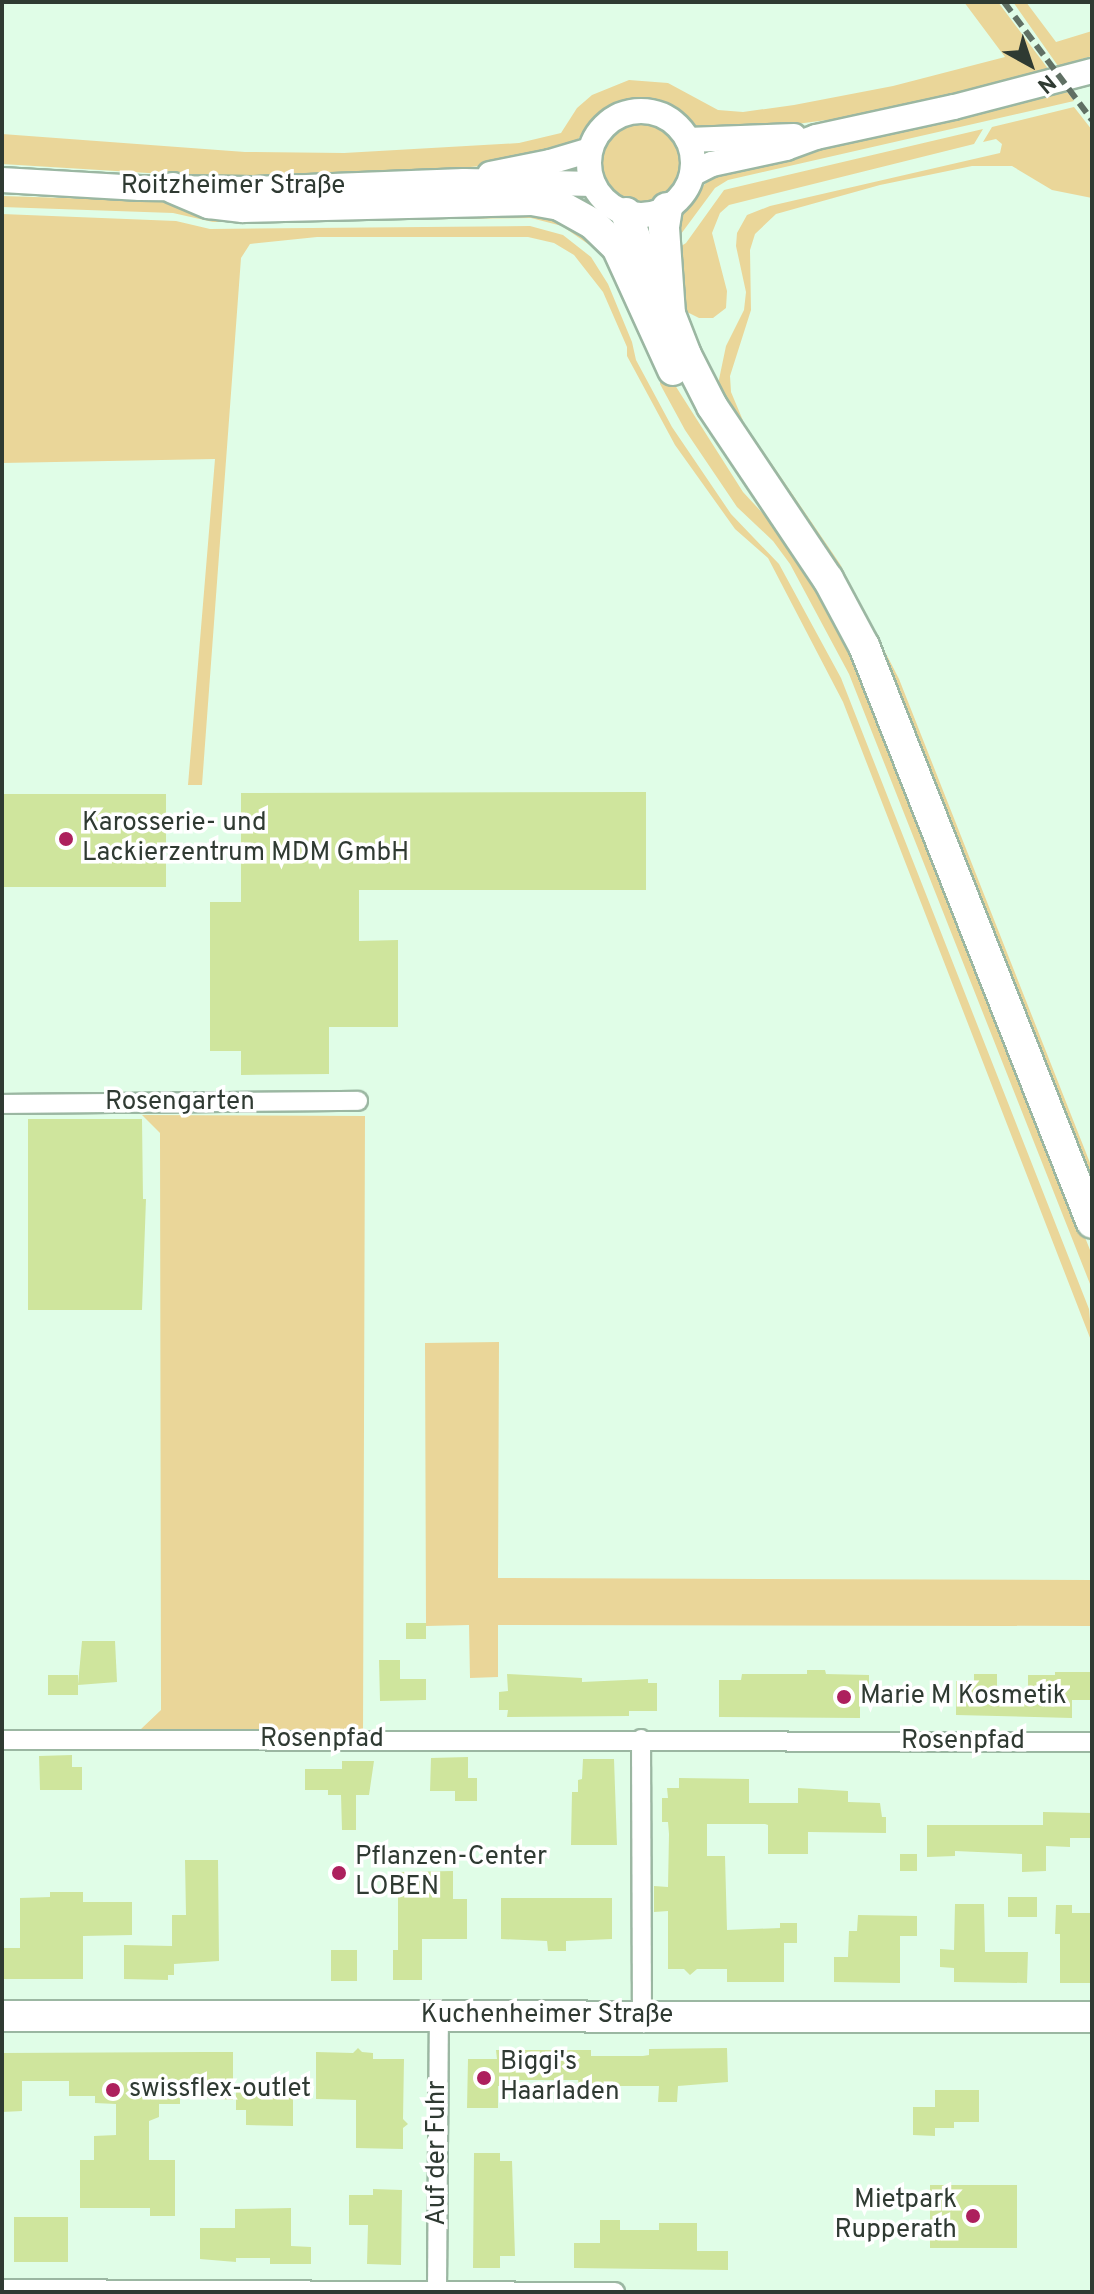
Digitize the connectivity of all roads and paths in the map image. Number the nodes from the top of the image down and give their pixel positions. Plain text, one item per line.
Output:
1 (1092, 71) edge
2 (816, 137) junction
3 (688, 140) junction
4 (590, 150) junction
5 (692, 174) junction
6 (2, 180) edge
7 (464, 181) junction
8 (593, 184) junction
9 (173, 188) junction
10 (667, 208) junction
11 (626, 213) junction
12 (670, 314) junction
13 (790, 520) junction
14 (358, 1101) dead end
15 (2, 1104) edge
16 (1092, 1223) edge
17 (641, 1739) junction
18 (2, 1740) edge
19 (1092, 1742) edge
20 (2, 2016) edge
21 (439, 2016) junction
22 (642, 2016) junction
23 (1092, 2017) edge
24 (2, 2289) edge
25 (437, 2290) junction
26 (615, 2292) edge

1 - 2 street
2 - 3 street
2 - 5 street
3 - 4 street
3 - 5 street
4 - 7 street, Roitzheimer Straße
4 - 8 street
5 - 10 street
6 - 9 street, Roitzheimer Straße
7 - 8 street, Roitzheimer Straße
7 - 9 street, Roitzheimer Straße
8 - 11 street
9 - 13 main road
10 - 11 street
10 - 12 main road
11 - 12 main road
12 - 13 main road
13 - 16 main road
14 - 15 street, Rosengarten
17 - 18 street, Rosenpfad
17 - 19 street, Rosenpfad
17 - 22 street
20 - 21 main road, Kuchenheimer Straße
21 - 22 main road, Kuchenheimer Straße
21 - 25 street, Auf der Fuhr
22 - 23 main road, Kuchenheimer Straße
24 - 25 street
25 - 26 street

